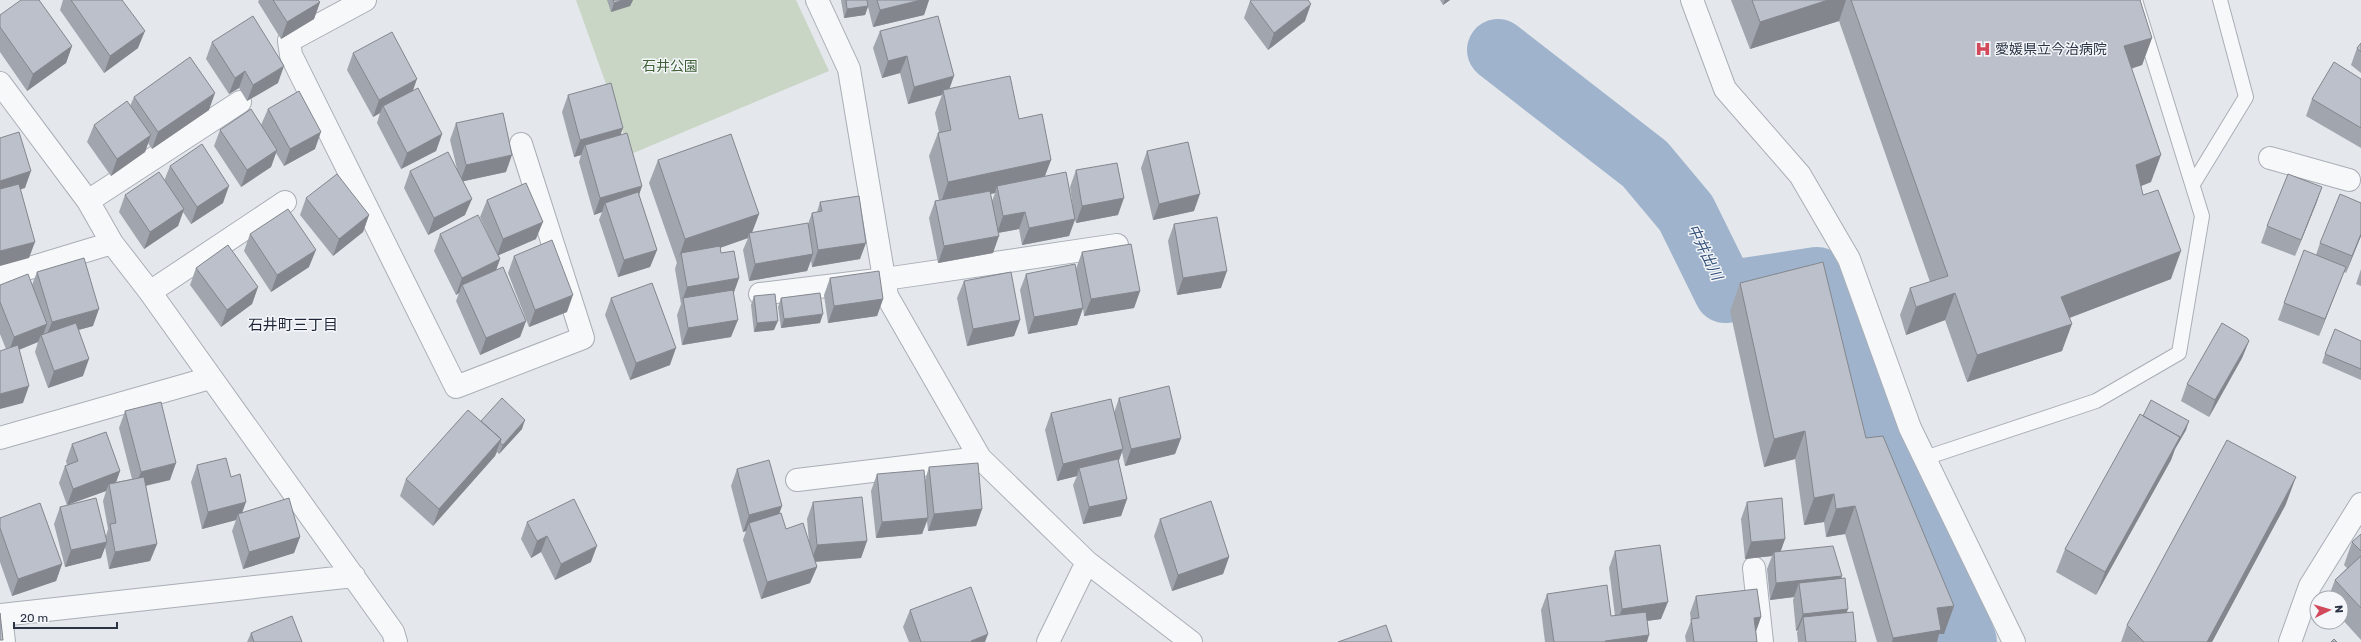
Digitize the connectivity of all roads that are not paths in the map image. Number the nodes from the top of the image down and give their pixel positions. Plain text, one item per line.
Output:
1 (365, 0) edge
2 (818, 0) edge
3 (1692, 0) edge
4 (2135, 0) edge
5 (2220, 0) edge
6 (0, 82) edge
7 (240, 102) dead end
8 (521, 144) dead end
9 (2270, 158) dead end
10 (2357, 178) edge
11 (2193, 184) junction
12 (88, 201) junction
13 (285, 202) dead end
14 (112, 243) junction
15 (1117, 245) edge
16 (0, 277) edge
17 (885, 279) junction
18 (150, 292) junction
19 (760, 294) edge
20 (210, 378) junction
21 (0, 438) edge
22 (980, 458) junction
23 (1925, 458) junction
24 (797, 480) dead end
25 (2361, 504) edge
26 (1087, 562) junction
27 (1754, 568) dead end
28 (354, 576) junction
29 (4, 642) edge
30 (396, 642) edge
31 (1048, 642) edge
32 (1192, 642) edge
33 (1762, 642) edge
34 (2014, 642) edge
35 (2290, 642) edge

1 - 8 street
2 - 17 street
3 - 23 street
4 - 11 lane
5 - 11 lane
6 - 12 street
7 - 12 street
9 - 10 street
11 - 23 lane
12 - 14 street
13 - 18 street
14 - 16 street
14 - 18 street
15 - 17 street
17 - 19 street
17 - 22 street
18 - 20 street
20 - 21 street
20 - 28 street
22 - 24 street
22 - 26 street
23 - 34 street
25 - 35 street
26 - 31 street
26 - 32 street
27 - 33 street
28 - 29 street
28 - 30 street

